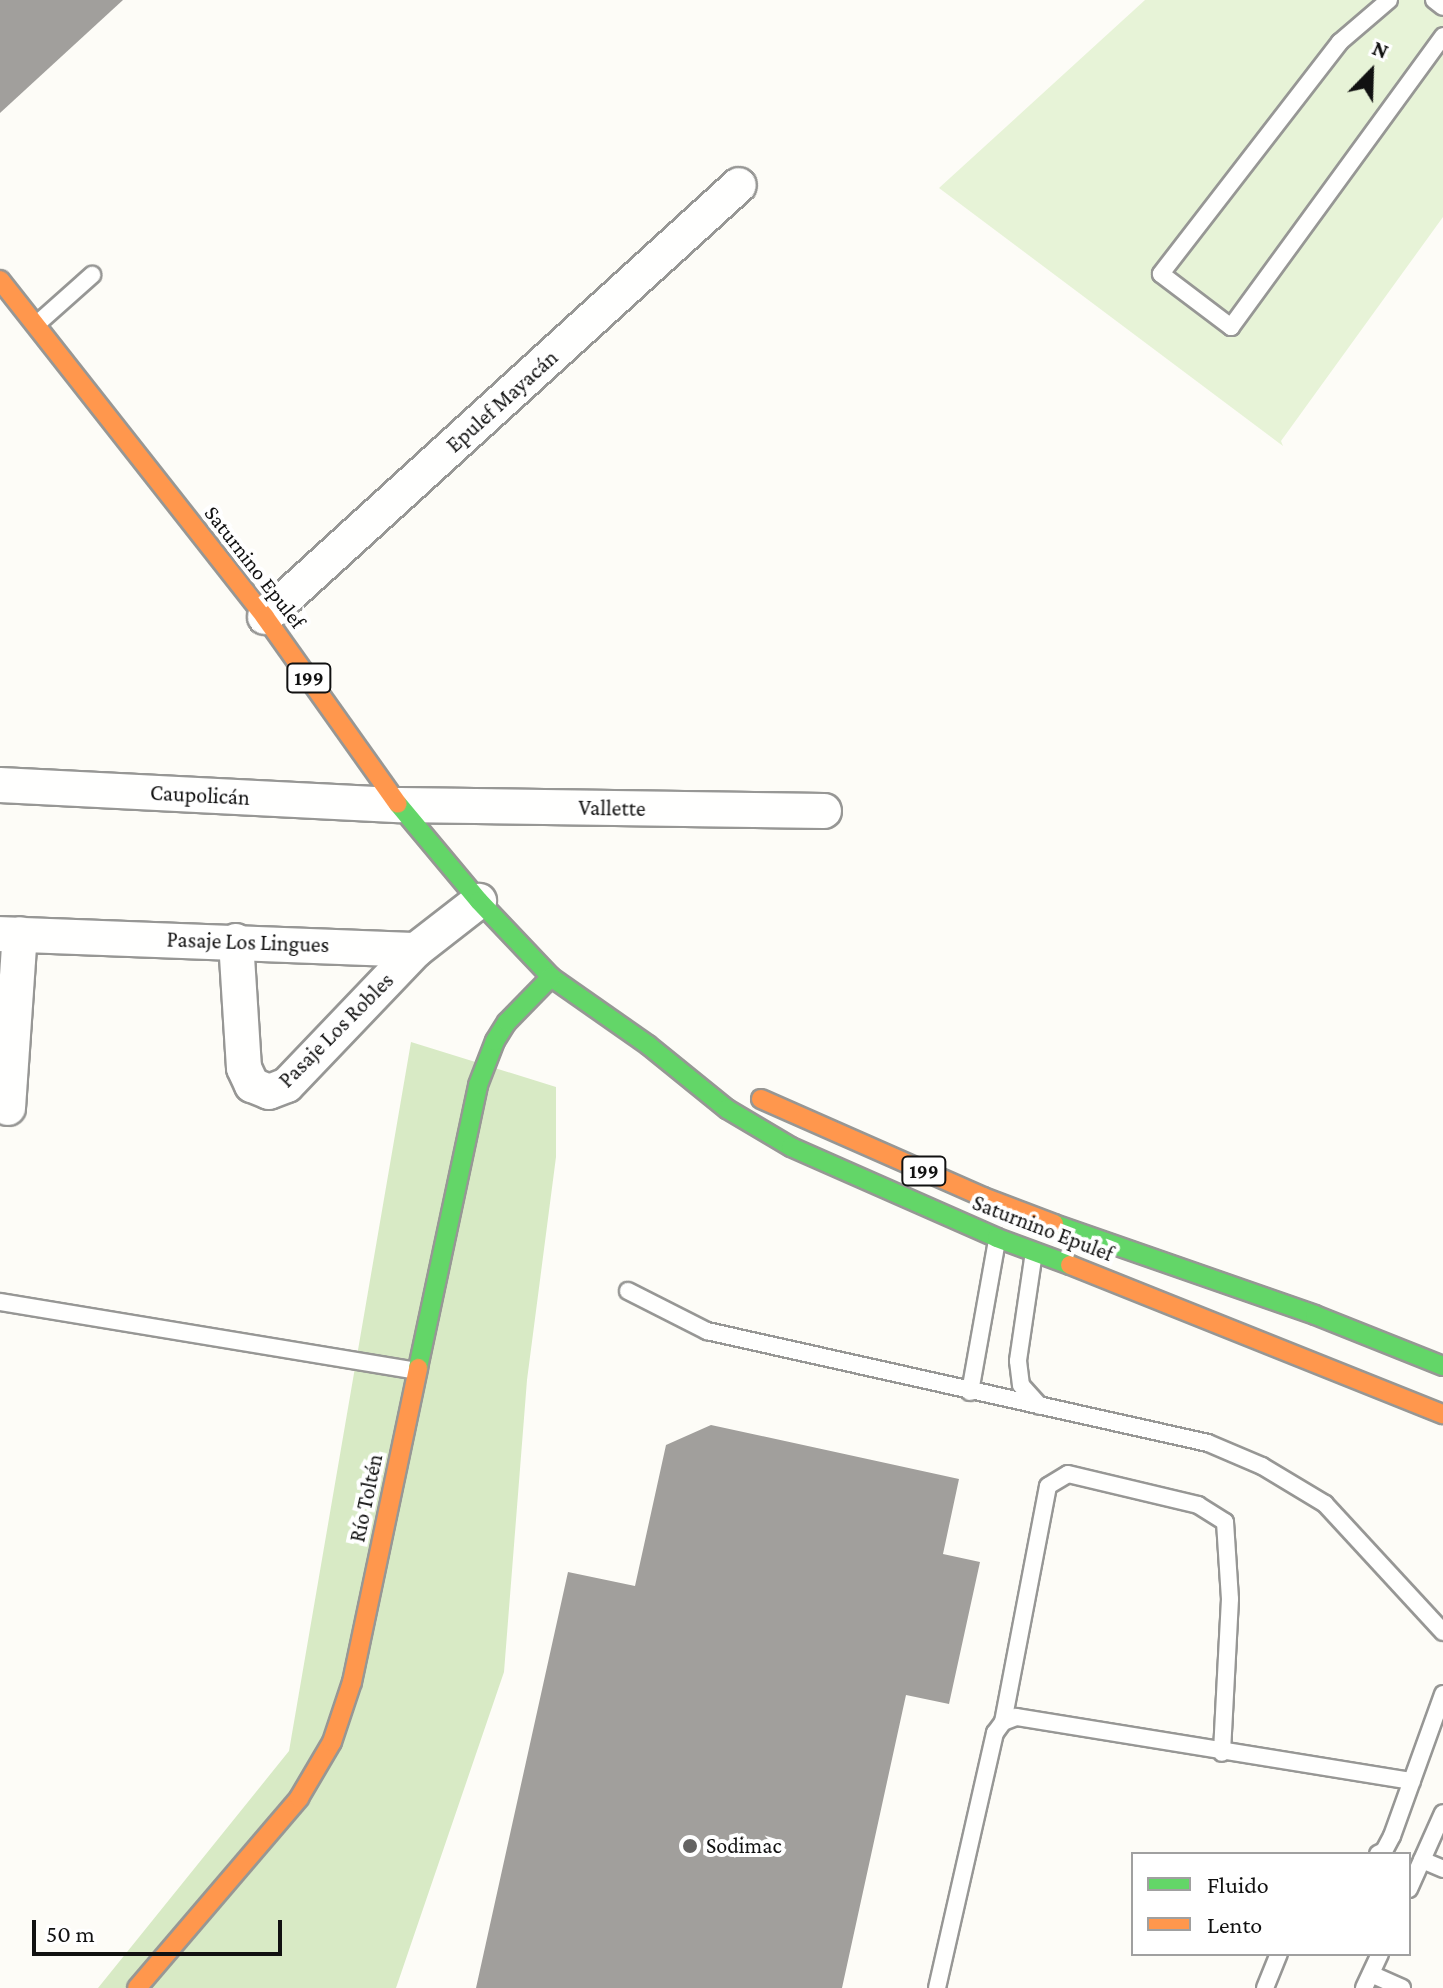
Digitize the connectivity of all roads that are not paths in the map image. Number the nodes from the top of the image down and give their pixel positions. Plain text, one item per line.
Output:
1 (1389, 0) edge
2 (1434, 0) edge
3 (1443, 7) edge
4 (1443, 36) edge
5 (739, 185) dead end
6 (92, 275) dead end
7 (0, 280) edge
8 (35, 325) junction
9 (265, 617) junction
10 (0, 785) edge
11 (399, 805) junction
12 (824, 811) dead end
13 (479, 901) junction
14 (10, 934) edge
15 (236, 941) junction
16 (416, 950) junction
17 (551, 977) junction
18 (648, 1045) junction
19 (723, 1080) dead end
20 (750, 1093) dead end
21 (8, 1108) dead end
22 (1008, 1205) junction
23 (1043, 1219) junction
24 (997, 1238) junction
25 (1034, 1253) junction
26 (628, 1291) dead end
27 (0, 1302) edge
28 (1443, 1366) edge
29 (418, 1371) junction
30 (970, 1392) junction
31 (1040, 1406) junction
32 (1443, 1414) edge
33 (1443, 1632) edge
34 (1443, 1694) edge
35 (1003, 1722) junction
36 (1222, 1753) junction
37 (1412, 1781) junction
38 (1443, 1813) edge
39 (1382, 1852) edge
40 (1422, 1860) junction
41 (1443, 1869) edge
42 (1411, 1885) edge
43 (1278, 1956) edge
44 (1379, 1956) edge
45 (1368, 1981) edge
46 (137, 1988) edge
47 (937, 1988) edge
48 (1265, 1988) edge
49 (1402, 1988) edge

1 - 4 lane
2 - 3 lane
5 - 9 street, Epulef Mayacán
6 - 8 lane
7 - 8 main road, Saturnino Epulef / 199
8 - 9 main road, Saturnino Epulef / 199
9 - 11 main road, Saturnino Epulef / 199
10 - 11 street, Caupolicán
11 - 12 street, Vallette
11 - 13 main road, Saturnino Epulef / 199
13 - 16 street
13 - 17 main road, Saturnino Epulef / 199
14 - 15 street, Pasaje Los Lingues
14 - 21 street
15 - 16 street, Pasaje Los Lingues
15 - 16 street, Pasaje Los Robles
17 - 18 main road, Saturnino Epulef / 199
17 - 29 main road, Río Toltén
18 - 19 main road, Saturnino Epulef / 199
18 - 24 main road, Saturnino Epulef / 199
20 - 22 main road, Saturnino Epulef / 199
22 - 23 main road, Saturnino Epulef / 199
22 - 24 lane
23 - 25 lane
23 - 28 main road, Saturnino Epulef / 199
24 - 25 main road, Saturnino Epulef / 199
24 - 30 lane
25 - 31 lane
25 - 32 main road, Saturnino Epulef / 199
26 - 30 lane
27 - 29 lane
29 - 46 main road, Río Toltén
30 - 31 lane
31 - 33 lane
34 - 37 lane
35 - 36 lane
35 - 36 lane
35 - 47 lane
36 - 37 lane
37 - 39 lane
38 - 40 lane
40 - 41 lane
40 - 42 lane
43 - 48 lane
44 - 45 lane
45 - 49 lane

